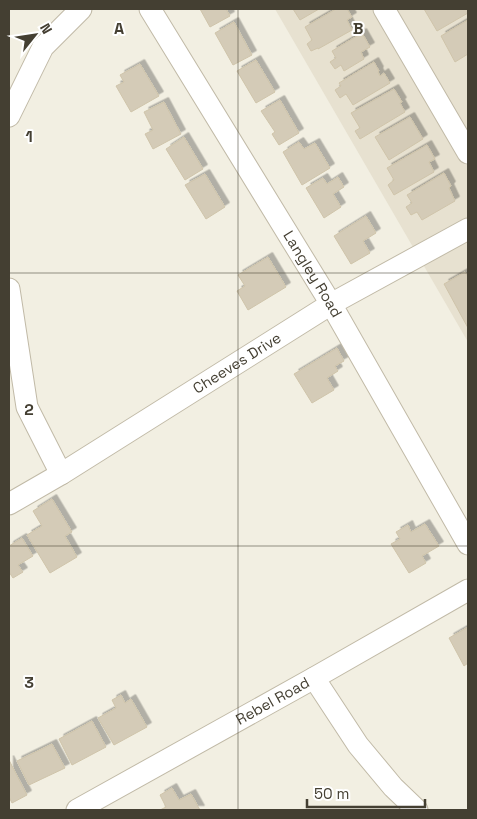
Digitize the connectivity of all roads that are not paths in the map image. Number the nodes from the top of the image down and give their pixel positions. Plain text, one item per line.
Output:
1 (81, 9) edge
2 (150, 9) edge
3 (384, 9) edge
4 (9, 116) edge
5 (468, 153) edge
6 (468, 229) edge
7 (9, 289) edge
8 (331, 304) junction
9 (61, 474) junction
10 (9, 504) edge
11 (468, 544) edge
12 (468, 590) edge
13 (314, 678) junction
14 (79, 810) edge
15 (417, 810) edge

1 - 4 street
2 - 8 street, Langley Road
3 - 5 street
6 - 8 street, Cheeves Drive
7 - 9 street
8 - 9 street, Cheeves Drive
8 - 11 street, Langley Road
9 - 10 street, Cheeves Drive
12 - 13 street, Rebel Road
13 - 14 street, Rebel Road
13 - 15 street

